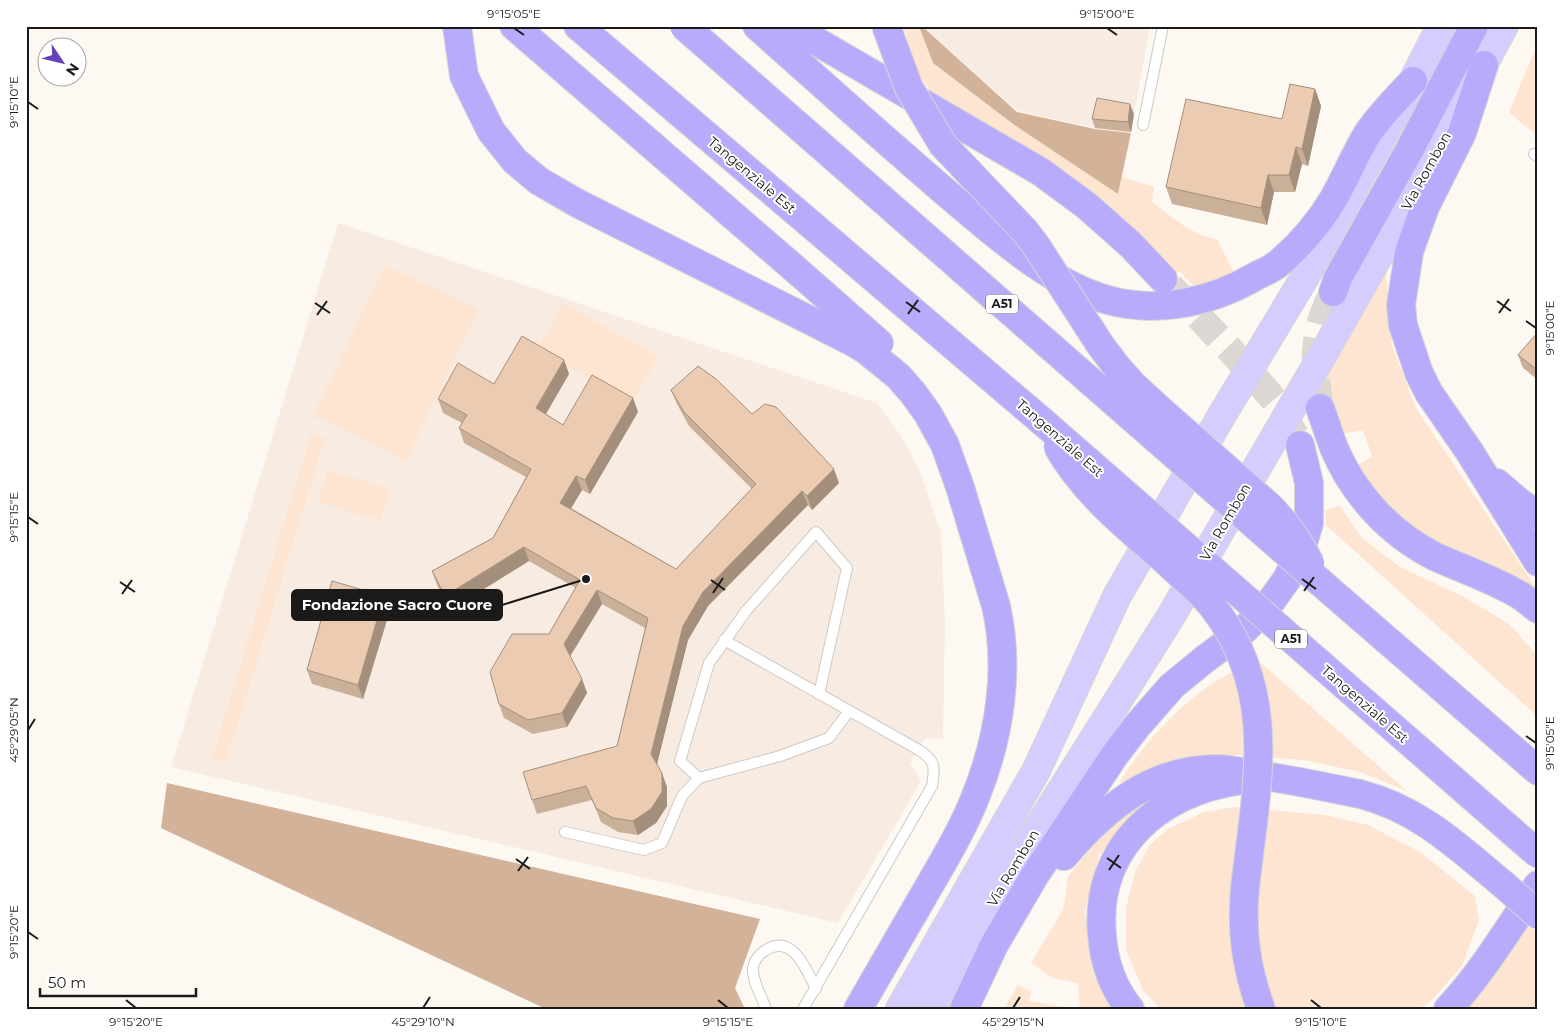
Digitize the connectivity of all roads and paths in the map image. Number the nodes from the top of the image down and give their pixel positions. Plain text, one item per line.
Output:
1 (457, 26) edge
2 (514, 26) edge
3 (578, 26) edge
4 (684, 26) edge
5 (757, 26) edge
6 (790, 26) edge
7 (886, 26) edge
8 (1163, 26) edge
9 (1441, 26) edge
10 (1474, 26) edge
11 (1504, 26) edge
12 (1484, 65) junction
13 (1413, 81) junction
14 (1143, 125) dead end
15 (1163, 279) tunnel mouth
16 (1333, 292) tunnel mouth
17 (1320, 408) tunnel mouth
18 (1044, 423) junction
19 (1300, 445) tunnel mouth
20 (1469, 451) junction
21 (1538, 515) edge
22 (1538, 562) edge
23 (1320, 582) junction
24 (990, 584) junction
25 (1538, 609) edge
26 (724, 640) junction
27 (819, 694) junction
28 (849, 710) junction
29 (1538, 771) edge
30 (1266, 776) junction
31 (699, 778) junction
32 (565, 832) dead end
33 (1538, 854) edge
34 (1538, 885) edge
35 (1538, 915) edge
36 (816, 989) junction
37 (766, 1009) edge
38 (803, 1009) edge
39 (858, 1009) edge
40 (900, 1009) edge
41 (930, 1009) edge
42 (965, 1009) edge
43 (1130, 1009) edge
44 (1262, 1009) edge
45 (1448, 1009) edge

1 - 24 highway
2 - 24 highway
3 - 18 highway, Tangenziale Est / A51
4 - 23 highway, A51, bridge
5 - 13 highway
6 - 15 highway
7 - 23 highway, bridge
8 - 14 lane
9 - 13 main road, Via Rombon
10 - 16 highway
11 - 12 main road, Via Rombon
12 - 20 highway
12 - 41 main road, Via Rombon
13 - 40 main road, Via Rombon
17 - 25 highway
18 - 33 highway, Tangenziale Est / A51, bridge
18 - 44 highway, bridge
19 - 42 highway
20 - 21 highway
20 - 22 highway
23 - 29 highway, A51
24 - 39 highway
26 - 27 lane
26 - 27 lane
26 - 31 lane
27 - 28 lane
28 - 31 lane
28 - 36 lane
30 - 35 highway, bridge
30 - 42 highway
30 - 43 highway
31 - 32 lane
34 - 45 highway
36 - 37 lane
36 - 38 lane

